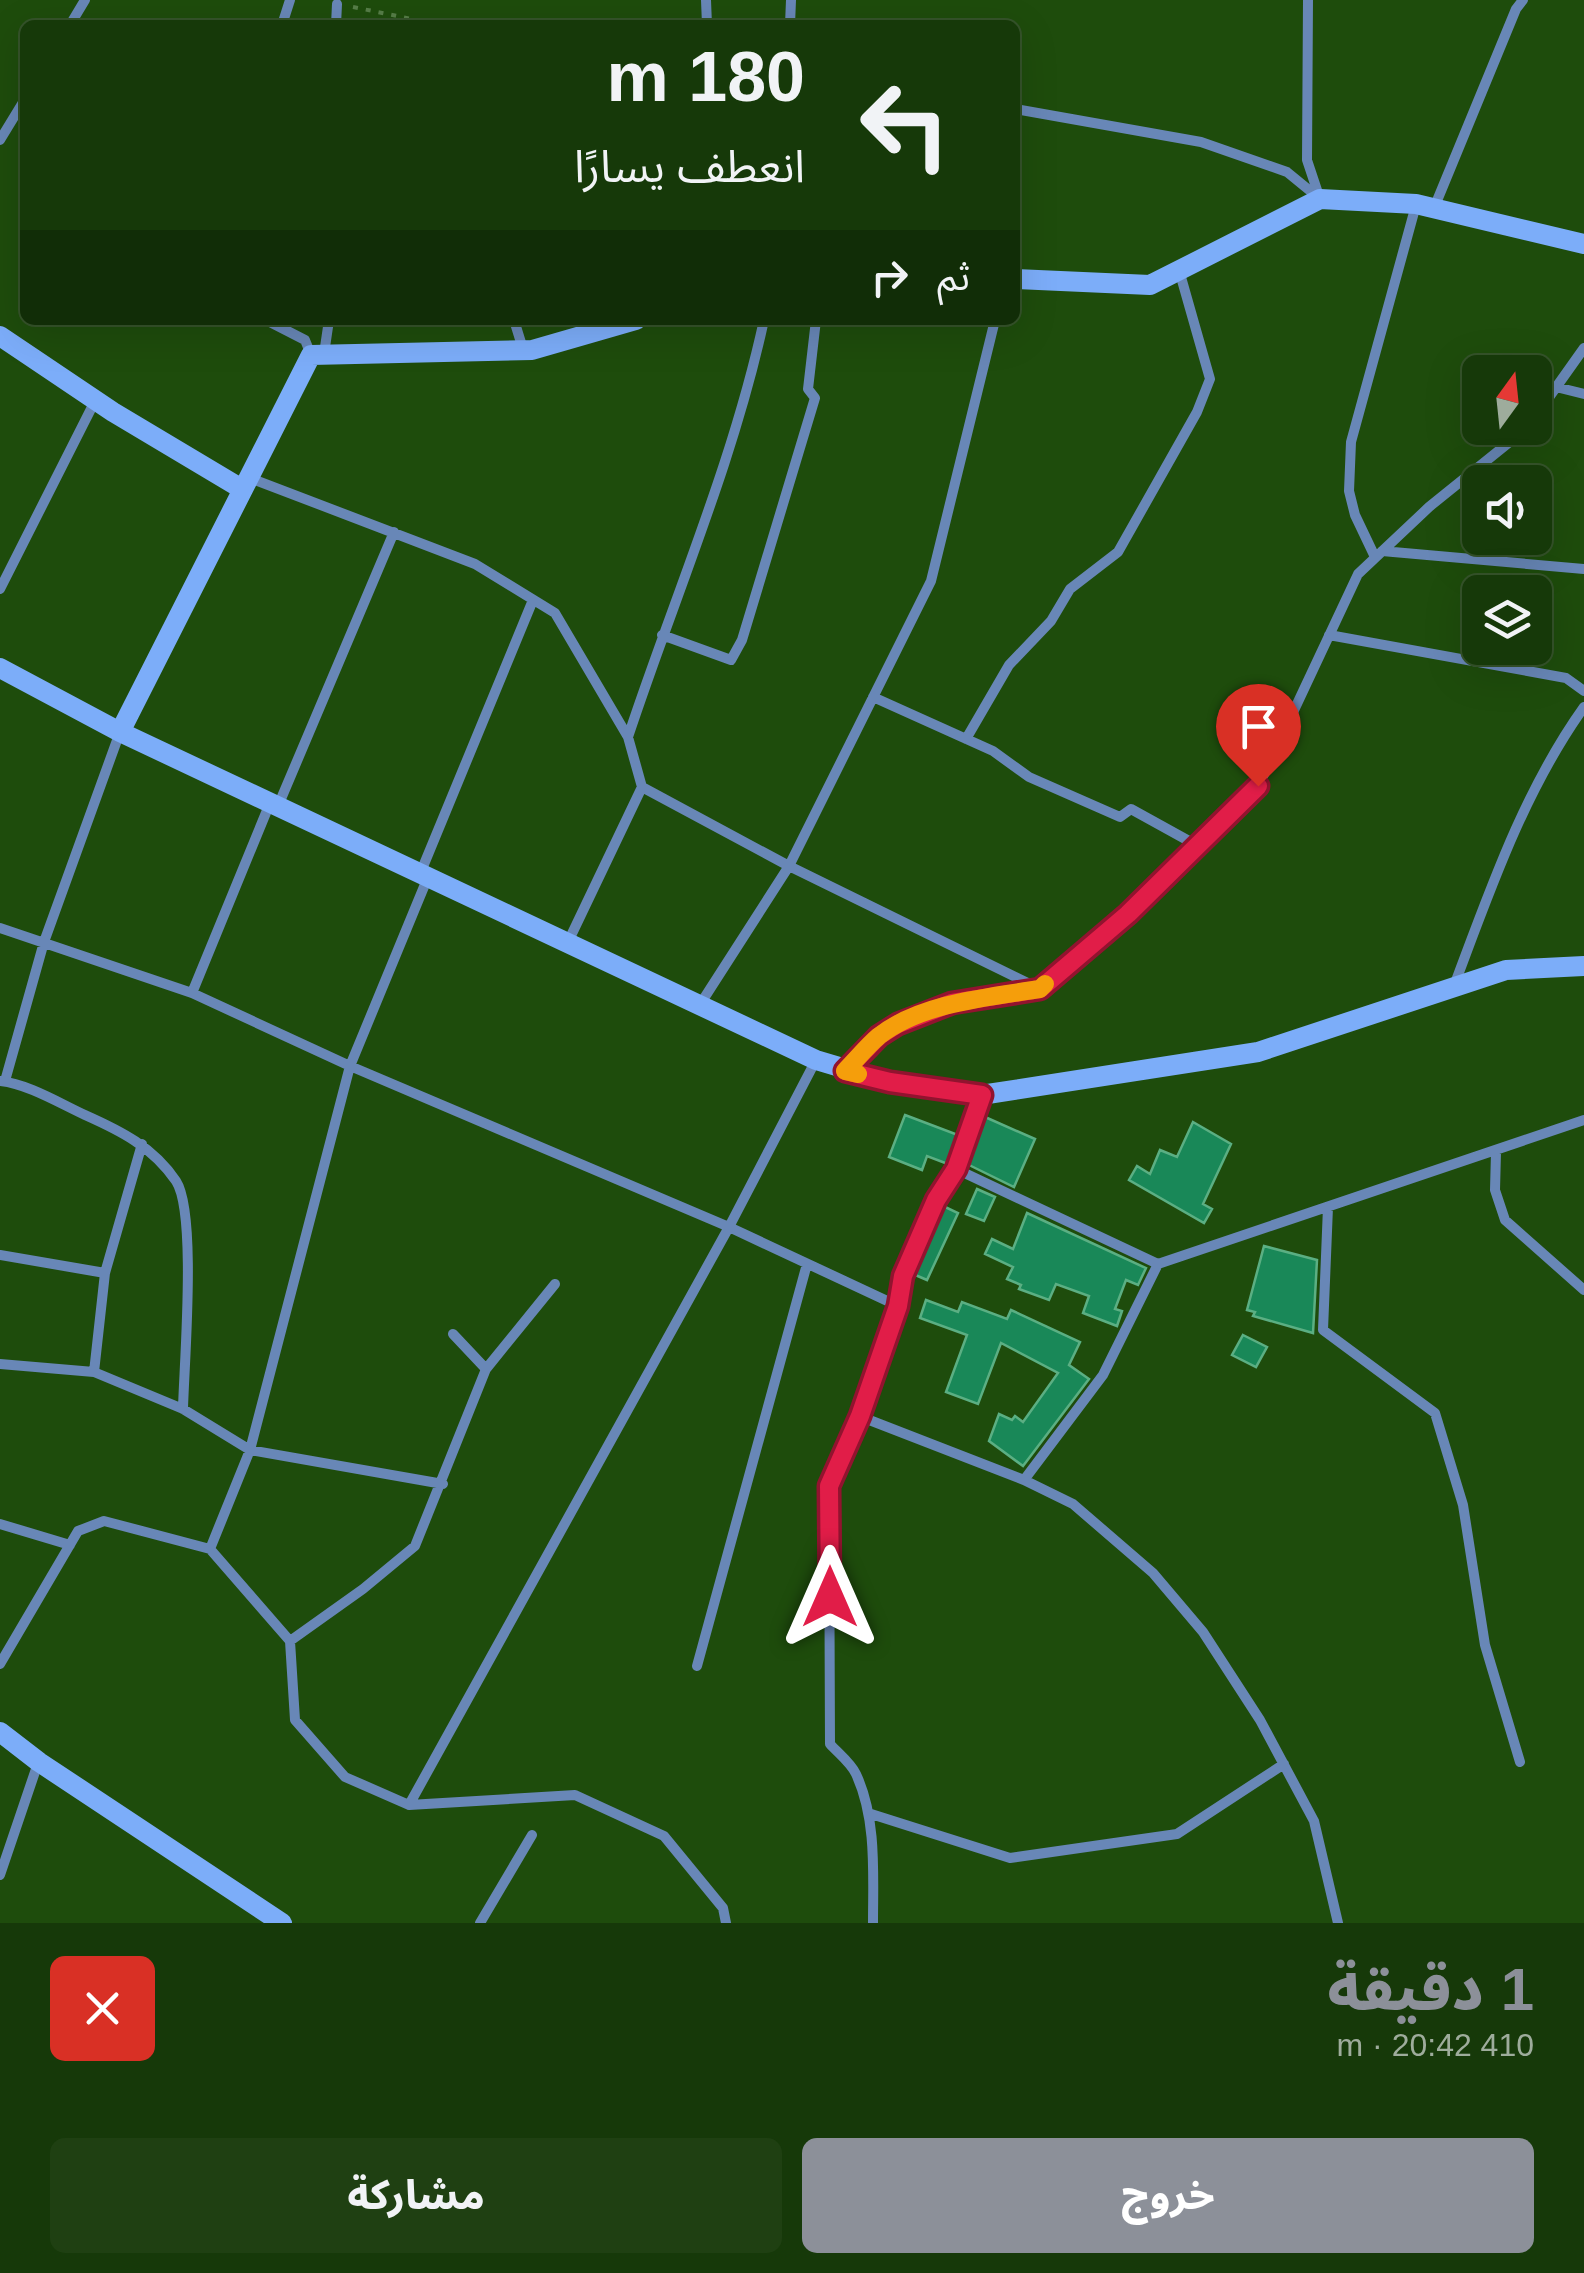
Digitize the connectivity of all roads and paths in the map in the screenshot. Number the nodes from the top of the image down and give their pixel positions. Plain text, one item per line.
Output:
1 (1308, 0) edge
2 (1523, 0) edge
3 (337, 4) joint
4 (336, 20) edge
5 (418, 20) dead end
6 (20, 107) edge
7 (1020, 110) edge
8 (0, 140) edge
9 (1320, 200) junction
10 (1425, 206) junction
11 (1584, 244) edge
12 (1178, 269) junction
13 (1020, 278) edge
14 (276, 325) edge
15 (327, 325) edge
16 (516, 325) edge
17 (617, 325) edge
18 (763, 325) edge
19 (815, 325) edge
20 (994, 325) edge
21 (0, 336) edge
22 (1584, 348) edge
23 (524, 350) junction
24 (318, 355) junction
25 (1556, 388) junction
26 (1552, 393) edge
27 (1584, 394) edge
28 (95, 400) junction
29 (1506, 445) edge
30 (246, 483) junction
31 (394, 532) junction
32 (1379, 554) junction
33 (1584, 569) edge
34 (0, 589) edge
35 (533, 600) junction
36 (662, 635) junction
37 (1329, 635) junction
38 (3, 676) edge
39 (1584, 690) edge
40 (873, 697) junction
41 (1584, 707) edge
42 (120, 732) junction
43 (628, 737) junction
44 (966, 739) junction
45 (642, 787) junction
46 (274, 804) junction
47 (1198, 846) junction
48 (789, 866) junction
49 (424, 876) junction
50 (0, 928) edge
51 (44, 942) junction
52 (568, 942) junction
53 (1584, 966) edge
54 (1454, 987) junction
55 (1040, 989) junction
56 (192, 993) junction
57 (701, 1003) junction
58 (816, 1060) junction
59 (350, 1066) junction
60 (845, 1071) junction
61 (3, 1081) edge
62 (982, 1095) junction
63 (1584, 1120) edge
64 (142, 1144) junction
65 (1496, 1152) junction
66 (956, 1169) junction
67 (1328, 1207) junction
68 (729, 1227) junction
69 (0, 1255) edge
70 (807, 1264) junction
71 (1158, 1264) junction
72 (105, 1273) junction
73 (555, 1284) dead end
74 (1584, 1290) edge
75 (898, 1306) junction
76 (453, 1334) dead end
77 (0, 1364) edge
78 (486, 1369) junction
79 (94, 1372) junction
80 (183, 1409) junction
81 (860, 1416) junction
82 (250, 1450) junction
83 (1024, 1480) junction
84 (442, 1484) junction
85 (0, 1524) edge
86 (70, 1546) junction
87 (210, 1549) junction
88 (290, 1641) junction
89 (0, 1664) edge
90 (696, 1666) dead end
91 (0, 1732) edge
92 (39, 1762) junction
93 (1520, 1762) dead end
94 (1284, 1764) junction
95 (408, 1805) junction
96 (868, 1813) junction
97 (532, 1834) dead end
98 (0, 1875) edge
99 (282, 1923) edge
100 (480, 1923) edge
101 (726, 1923) edge
102 (874, 1923) edge
103 (1338, 1923) edge

1 - 9 street
2 - 10 street
3 - 4 street
3 - 5 path
6 - 8 street
7 - 9 street
9 - 10 street
9 - 12 street
10 - 11 street
10 - 32 street
12 - 13 street
12 - 44 street
14 - 24 street
15 - 24 street
16 - 23 street
17 - 23 street
18 - 36 street
19 - 36 street
20 - 40 street
21 - 28 street
22 - 25 street
23 - 24 street
24 - 30 street
25 - 26 street
25 - 27 street
28 - 30 street
28 - 34 street
29 - 32 street
30 - 31 street
30 - 42 street
31 - 35 street
31 - 46 street
32 - 33 street
32 - 37 street
35 - 43 street
35 - 49 street
36 - 43 street
37 - 39 street
37 - 47 street
38 - 42 street
40 - 44 street
40 - 48 street
41 - 54 street
42 - 46 street
42 - 51 street
43 - 45 street
44 - 47 street
45 - 48 street
45 - 52 street
46 - 49 street
46 - 56 street
47 - 55 street
48 - 55 street
48 - 57 street
49 - 52 street
49 - 59 street
50 - 51 street
51 - 56 street
51 - 61 street
52 - 57 street
53 - 54 street
54 - 62 street
55 - 60 street
56 - 59 street
57 - 58 street
58 - 60 street
58 - 68 street
59 - 68 street
59 - 82 street
60 - 62 street
61 - 64 street
62 - 66 street
63 - 65 street
64 - 72 street
64 - 80 street
65 - 67 street
65 - 74 street
66 - 71 street
66 - 75 street
67 - 71 street
67 - 93 street
68 - 70 street
68 - 95 street
69 - 72 street
70 - 75 street
70 - 90 street
71 - 83 street
72 - 79 street
73 - 78 street
75 - 81 street
76 - 78 street
77 - 79 street
78 - 84 street
79 - 80 street
80 - 82 street
81 - 83 street
81 - 96 street
82 - 84 street
82 - 87 street
83 - 94 street
84 - 88 street
85 - 86 street
86 - 87 street
86 - 89 street
87 - 88 street
88 - 95 street
91 - 92 street
92 - 98 street
92 - 99 street
94 - 96 street
94 - 103 street
95 - 101 street
96 - 102 street
97 - 100 street

